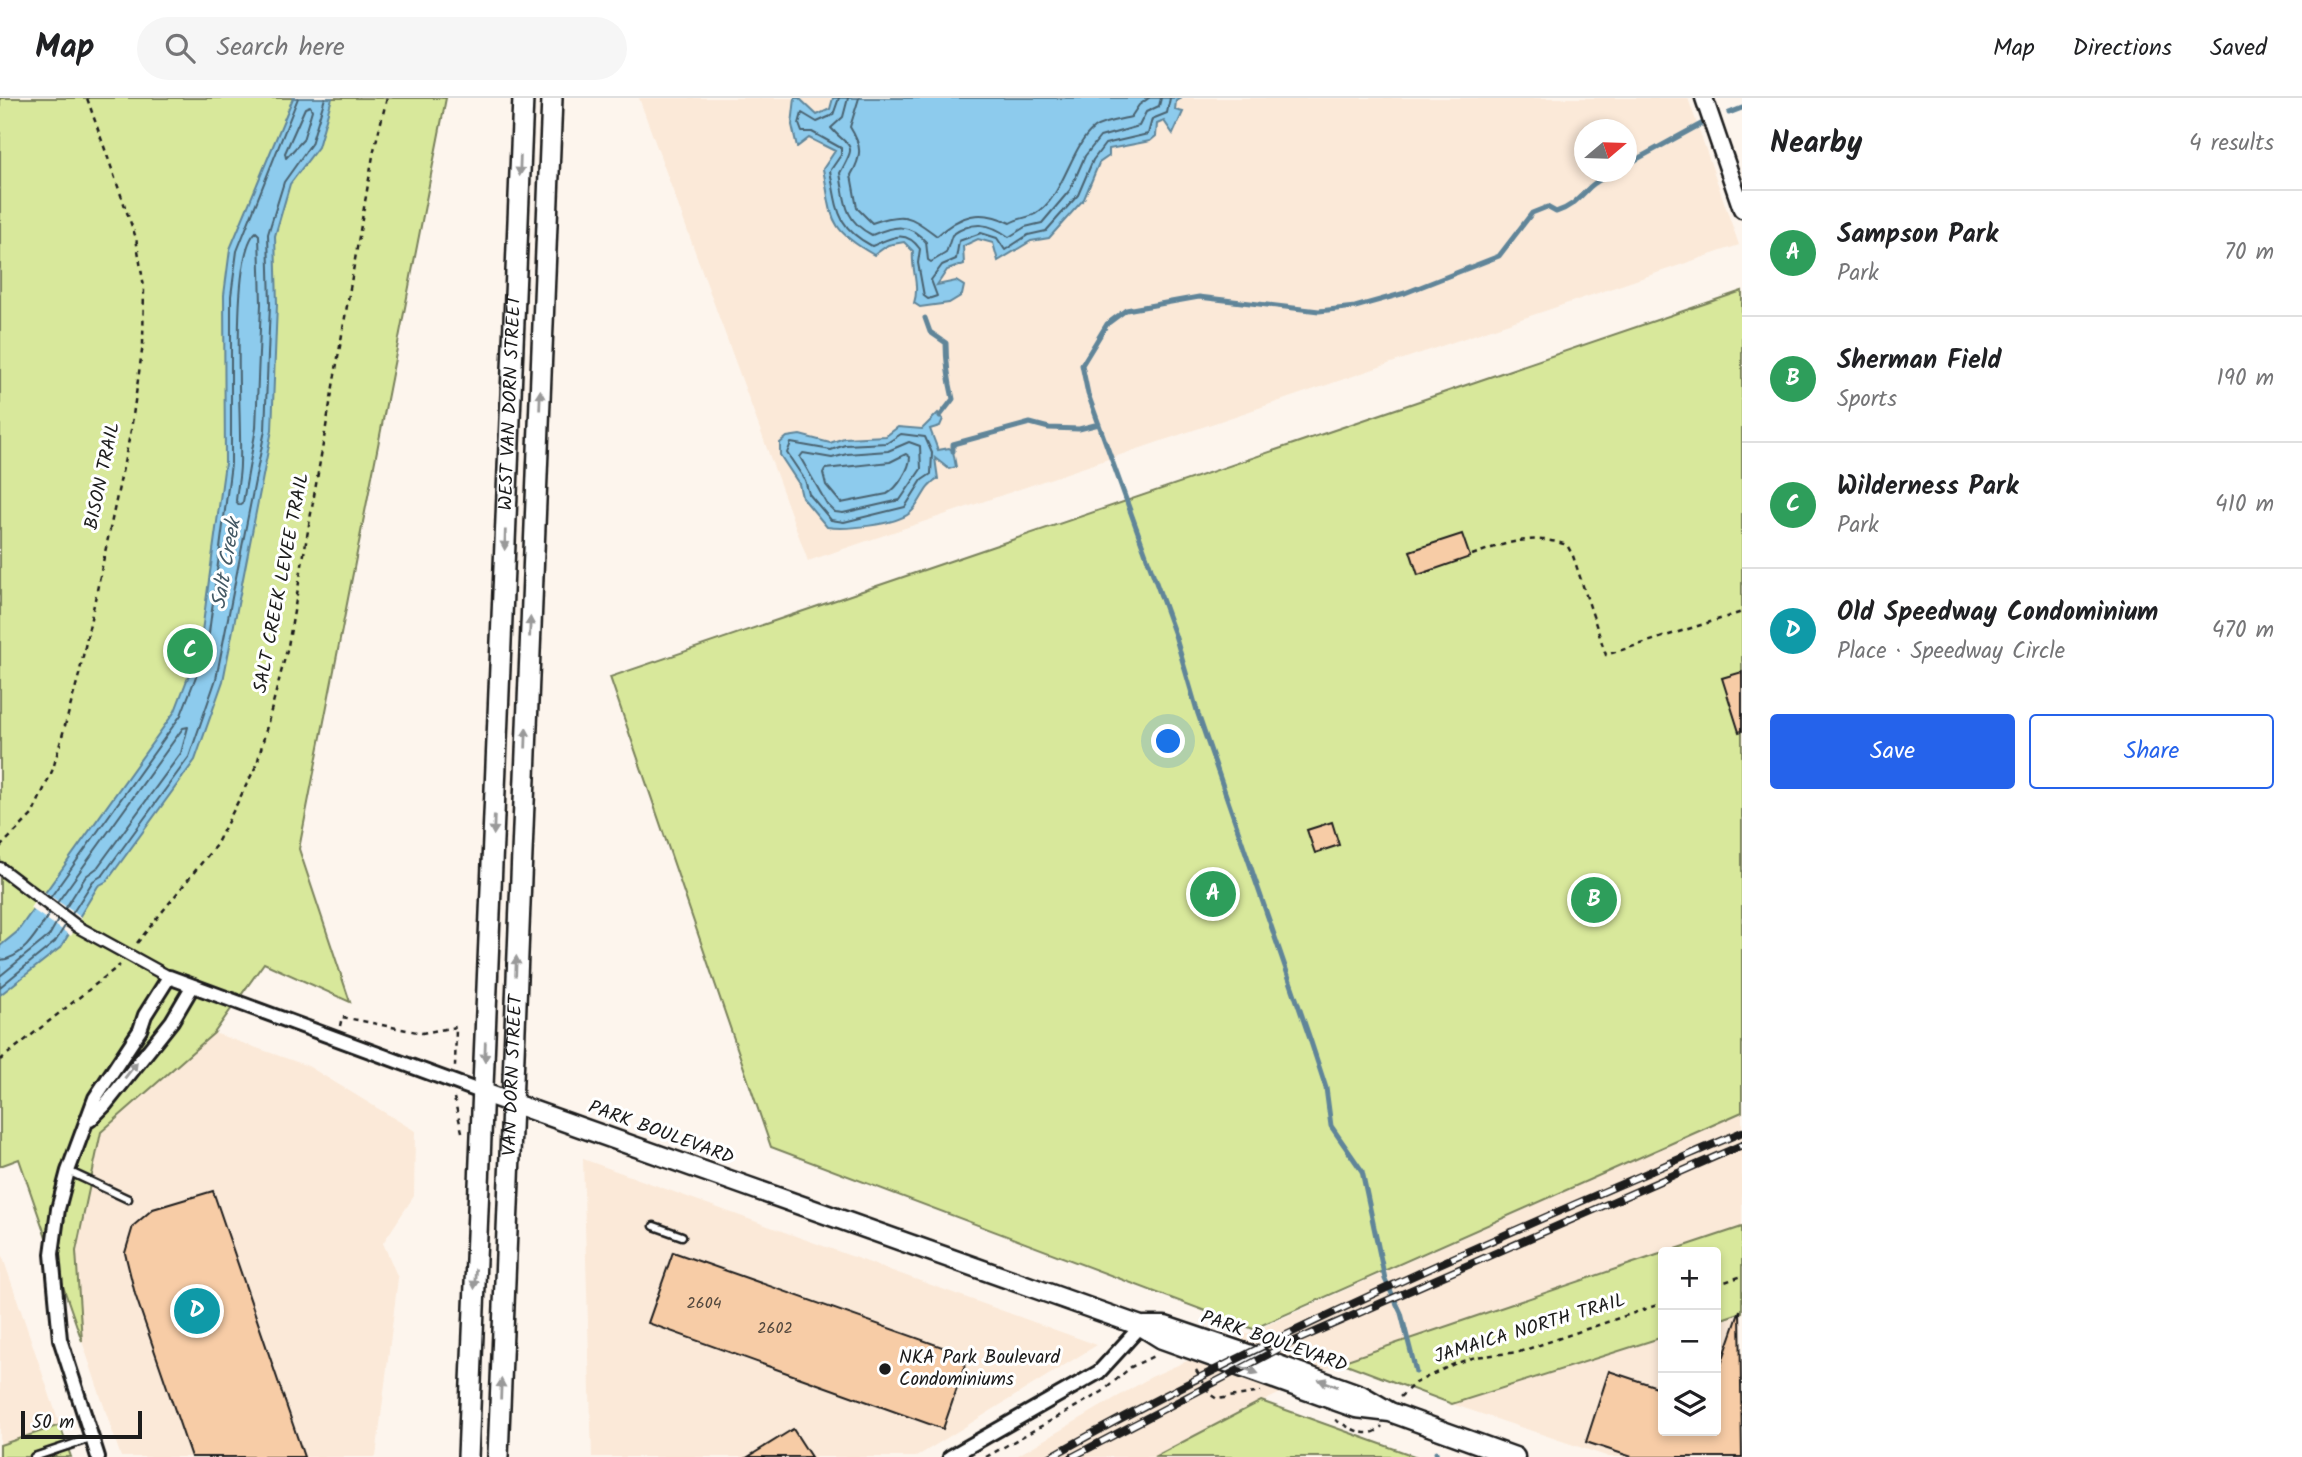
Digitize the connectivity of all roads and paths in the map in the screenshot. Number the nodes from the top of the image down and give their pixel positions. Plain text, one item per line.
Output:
1 (87, 98) edge
2 (387, 98) edge
3 (523, 98) edge
4 (552, 98) edge
5 (1704, 98) edge
6 (1742, 209) edge
7 (1472, 555) dead end
8 (1742, 612) edge
9 (527, 695) joint
10 (499, 708) joint
11 (0, 847) edge
12 (0, 868) edge
13 (128, 958) junction
14 (169, 977) junction
15 (192, 987) junction
16 (336, 1040) junction
17 (456, 1042) dead end
18 (0, 1060) edge
19 (484, 1093) junction
20 (512, 1102) junction
21 (87, 1122) junction
22 (68, 1171) junction
23 (128, 1199) dead end
24 (654, 1226) dead end
25 (682, 1236) dead end
26 (1742, 1276) edge
27 (1721, 1283) edge
28 (1658, 1305) edge
29 (1141, 1326) junction
30 (1165, 1355) dead end
31 (1194, 1366) dead end
32 (1270, 1393) dead end
33 (1390, 1412) junction
34 (1333, 1418) dead end
35 (91, 1438) junction
36 (34, 1457) edge
37 (98, 1457) edge
38 (468, 1457) edge
39 (498, 1457) edge
40 (950, 1457) edge
41 (986, 1457) edge
42 (1515, 1457) edge

1 - 11 path, BISON TRAIL
2 - 13 path, SALT CREEK LEVEE TRAIL
3 -> 10 main road, WEST VAN DORN STREET
9 -> 4 main road, WEST VAN DORN STREET
5 - 6 street
7 - 8 path
20 -> 9 main road, VAN DORN STREET
10 -> 19 main road, VAN DORN STREET
12 - 13 street
13 - 14 street
13 - 18 path, SALT CREEK LEVEE TRAIL
14 - 15 street, PARK BOULEVARD
14 - 21 street
15 - 16 street, PARK BOULEVARD
21 -> 15 street
16 - 17 path
16 - 19 street, PARK BOULEVARD
19 - 20 main road, PARK BOULEVARD
19 -> 38 main road, VAN DORN STREET
20 - 29 main road, PARK BOULEVARD
39 -> 20 main road, VAN DORN STREET
21 - 22 street
22 - 23 lane
22 - 35 street
24 - 25 lane
26 - 27 path
28 - 33 path, JAMAICA NORTH TRAIL
29 - 33 main road, PARK BOULEVARD
29 - 40 street
30 - 41 path
31 - 32 path
33 - 34 path, JAMAICA NORTH TRAIL
33 - 42 main road, PARK BOULEVARD
35 - 36 lane
35 - 37 street

